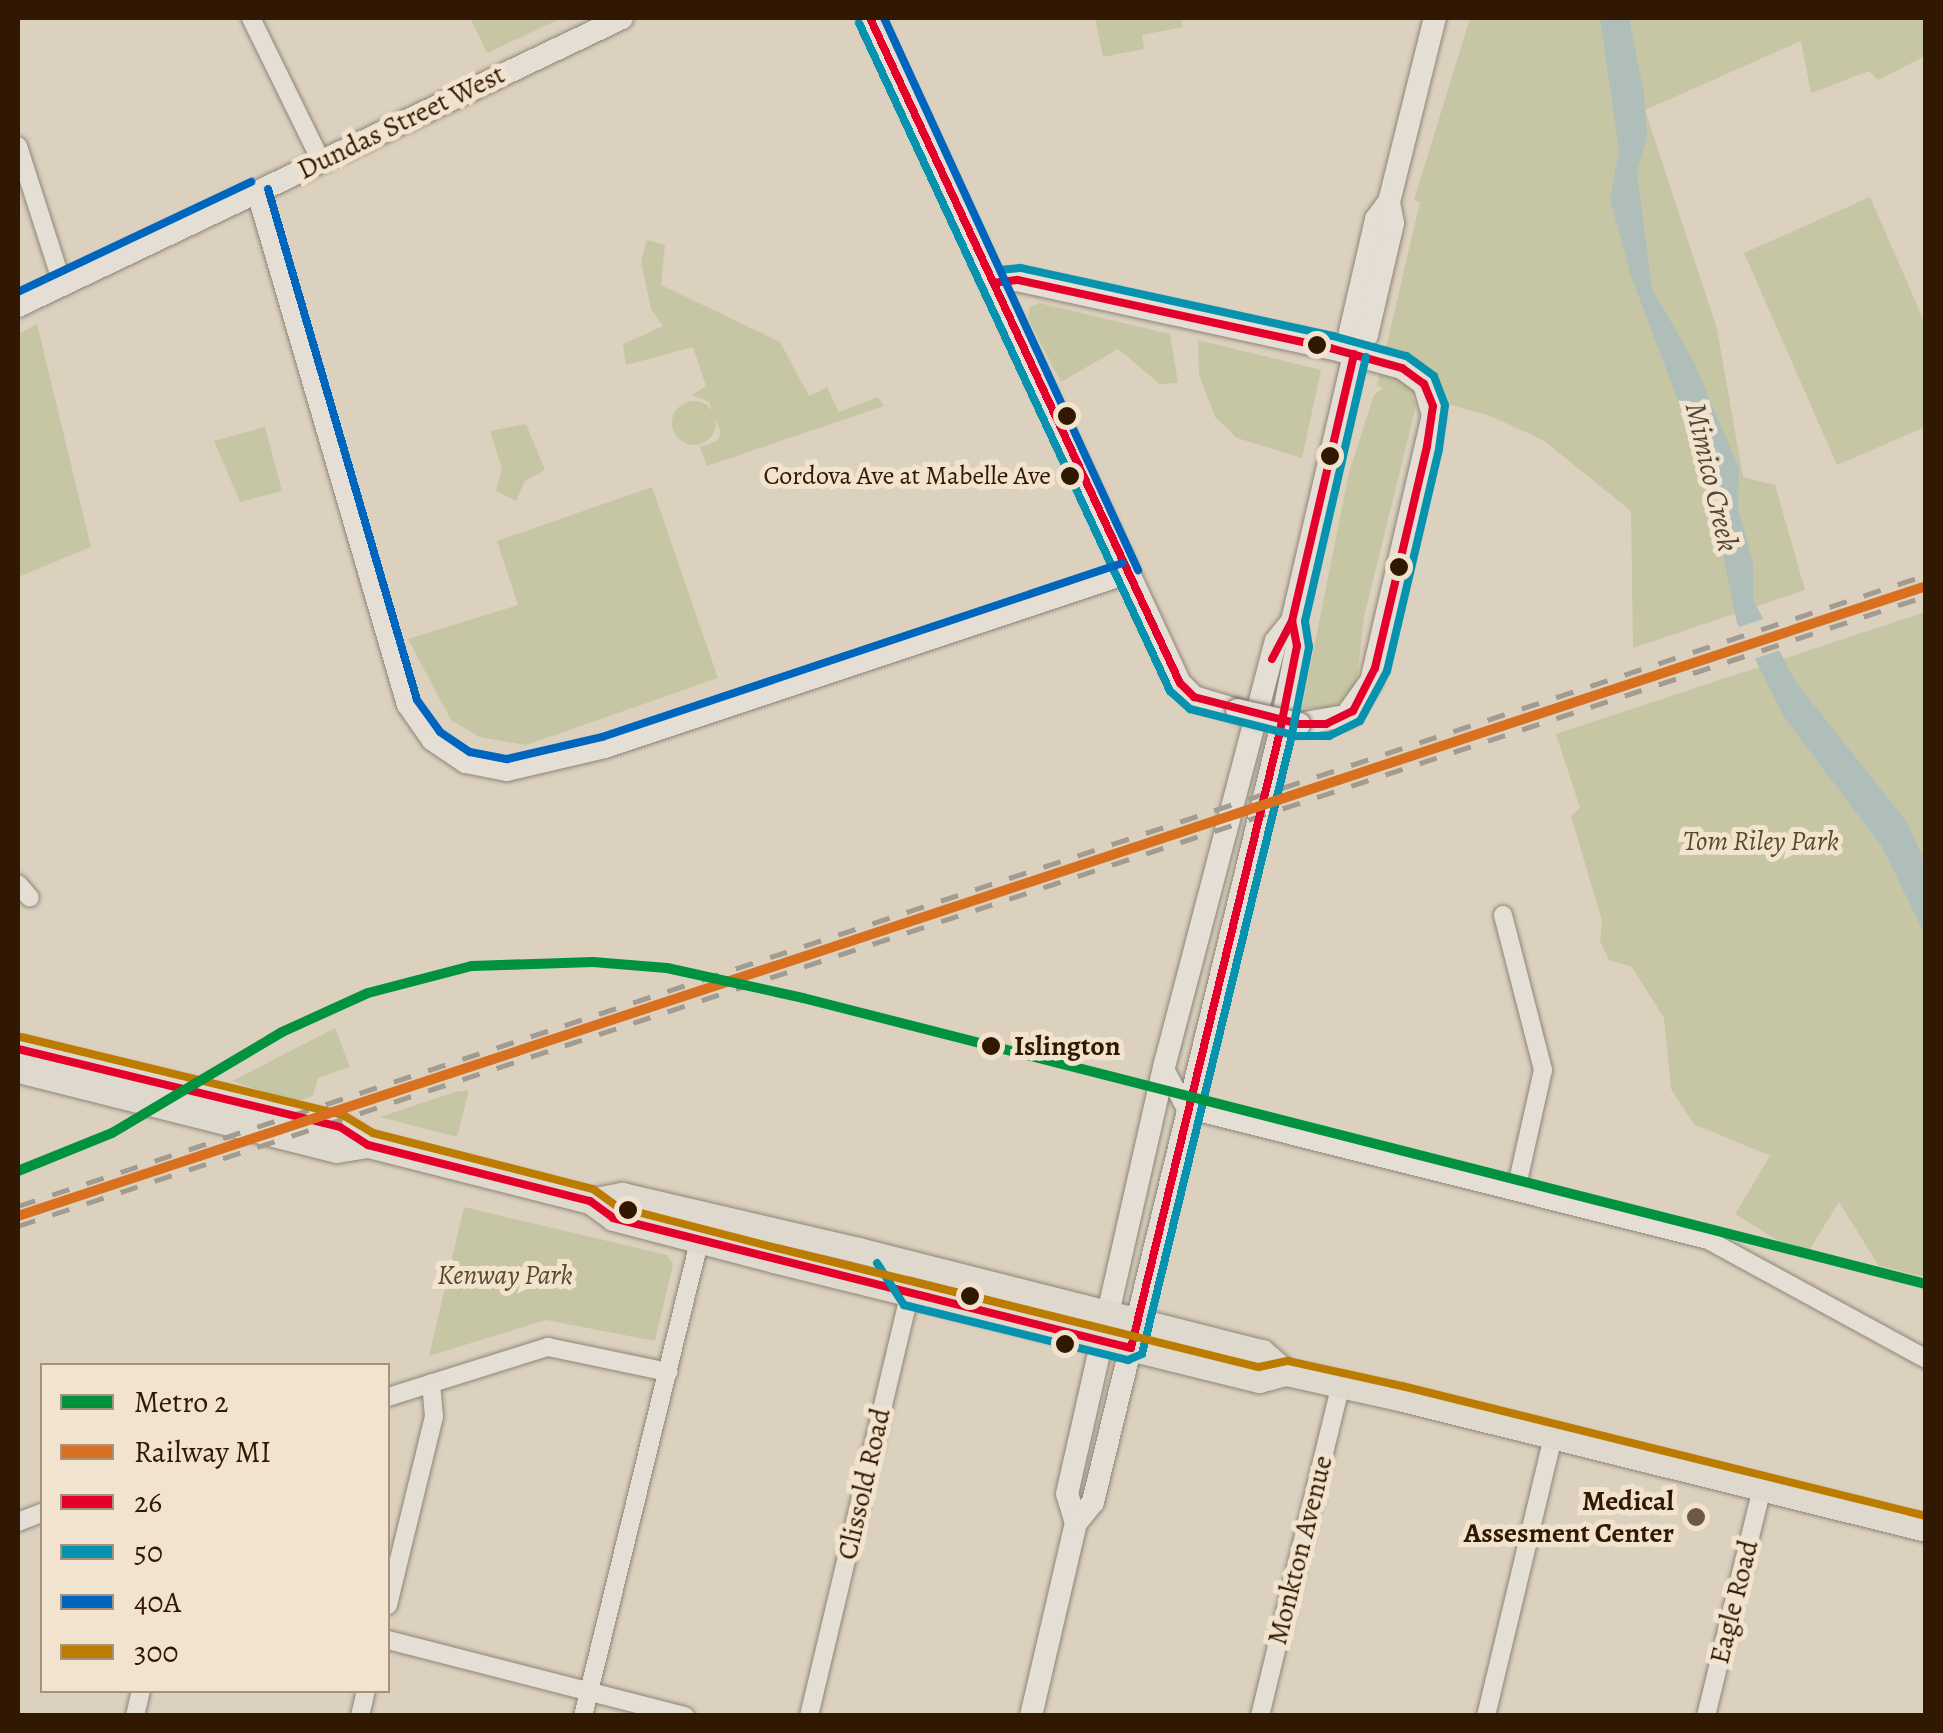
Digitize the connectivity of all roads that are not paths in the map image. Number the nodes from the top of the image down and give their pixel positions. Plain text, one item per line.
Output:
1 (251, 18) edge
2 (622, 18) edge
3 (870, 18) edge
4 (1434, 18) edge
5 (18, 146) edge
6 (320, 159) junction
7 (256, 193) junction
8 (994, 283) junction
9 (64, 286) junction
10 (18, 306) edge
11 (1354, 354) junction
12 (1128, 575) junction
13 (1292, 621) junction
14 (1502, 915) dead end
15 (18, 1049) edge
16 (1164, 1067) junction
17 (18, 1070) edge
18 (1186, 1109) junction
19 (368, 1146) junction
20 (1516, 1190) junction
21 (1138, 1192) junction
22 (1168, 1201) junction
23 (702, 1228) junction
24 (888, 1258) junction
25 (908, 1293) junction
26 (1108, 1314) junction
27 (1137, 1320) junction
28 (1104, 1342) junction
29 (1130, 1348) junction
30 (1926, 1359) edge
31 (668, 1372) junction
32 (1286, 1372) junction
33 (431, 1383) junction
34 (1340, 1384) junction
35 (390, 1396) edge
36 (1553, 1436) junction
37 (1762, 1488) junction
38 (1076, 1523) junction
39 (1926, 1529) edge
40 (390, 1597) edge
41 (390, 1641) edge
42 (588, 1693) junction
43 (583, 1716) edge
44 (684, 1716) edge
45 (809, 1716) edge
46 (1030, 1716) edge
47 (1260, 1716) edge
48 (1486, 1716) edge
49 (1706, 1716) edge

1 - 6 street
2 - 6 main road, Dundas Street West
3 - 8 main road
4 - 11 main road
5 - 9 street
6 - 7 main road, Dundas Street West
7 - 9 main road, Dundas Street West
7 - 12 street
8 - 11 main road
8 - 12 main road
9 - 10 main road, Dundas Street West
11 - 12 main road, bridge
11 - 13 main road
13 - 16 main road
13 - 18 main road
14 - 20 street
15 - 19 main road
16 - 18 street
16 - 21 main road
17 - 19 main road
18 - 20 street
18 - 22 main road
19 - 23 main road
20 - 30 street
21 - 22 main road
21 - 26 main road
22 - 27 main road
23 - 24 main road
23 - 25 main road
23 - 31 street
24 - 25 street
24 - 26 main road
25 - 28 main road
25 - 45 street, Clissold Road
26 - 27 main road
26 - 28 main road
27 - 29 main road
27 - 32 main road
28 - 29 main road
28 - 38 main road
29 - 32 main road
29 - 38 main road
31 - 33 street
31 - 42 street
32 - 34 main road
33 - 35 street
33 - 40 street
34 - 36 main road
34 - 47 street, Monkton Avenue
36 - 37 main road
36 - 48 street
37 - 39 main road
37 - 49 street, Eagle Road
38 - 46 main road
41 - 42 street
42 - 43 street
42 - 44 street

